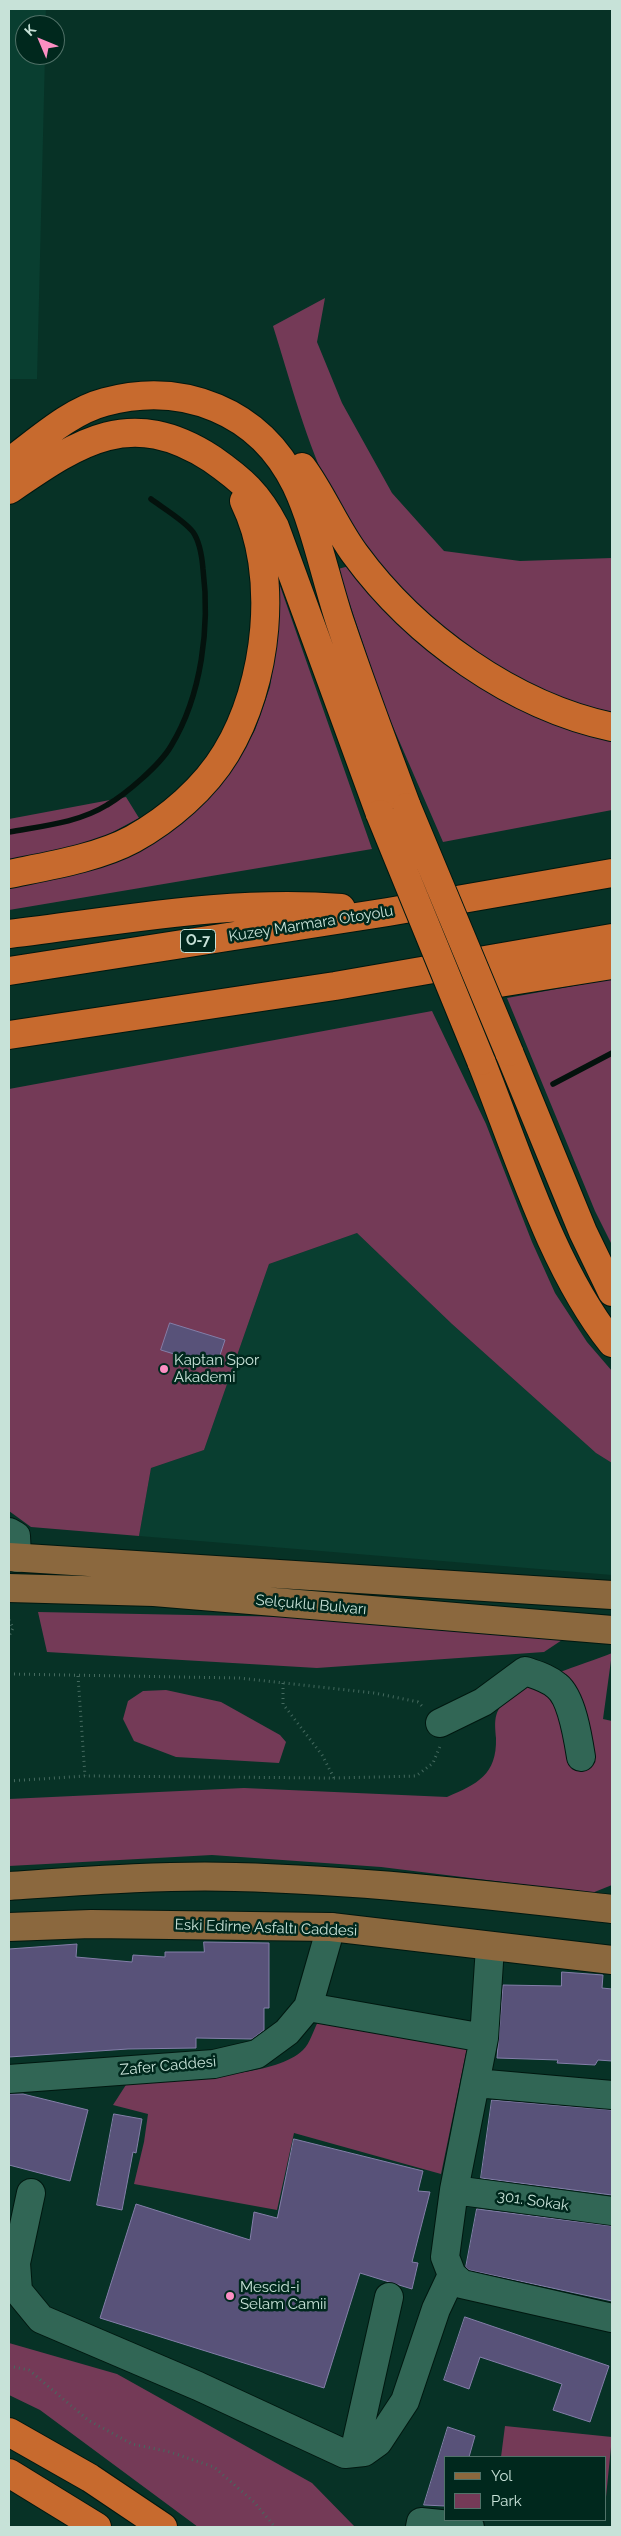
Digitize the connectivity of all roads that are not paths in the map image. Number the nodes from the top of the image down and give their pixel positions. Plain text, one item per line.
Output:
1 (244, 422) junction
2 (9, 462) edge
3 (229, 471) junction
4 (9, 490) edge
5 (612, 727) edge
6 (612, 873) edge
7 (9, 874) edge
8 (388, 912) junction
9 (9, 934) edge
10 (612, 938) edge
11 (612, 965) edge
12 (9, 971) edge
13 (386, 977) junction
14 (9, 1035) edge
15 (612, 1292) edge
16 (612, 1343) edge
17 (9, 1532) edge
18 (13, 1557) edge
19 (9, 1588) edge
20 (612, 1595) edge
21 (612, 1630) edge
22 (440, 1723) road end
23 (581, 1757) dead end
24 (9, 1886) edge
25 (612, 1909) edge
26 (9, 1927) edge
27 (331, 1927) junction
28 (490, 1947) junction
29 (612, 1960) edge
30 (308, 2007) junction
31 (484, 2038) junction
32 (9, 2079) edge
33 (475, 2082) junction
34 (612, 2096) edge
35 (454, 2190) junction
36 (31, 2193) dead end
37 (612, 2211) edge
38 (452, 2274) junction
39 (390, 2297) dead end
40 (612, 2318) edge
41 (9, 2432) edge
42 (354, 2453) junction
43 (9, 2473) edge
44 (97, 2527) edge
45 (163, 2527) edge
46 (420, 2527) edge
47 (470, 2527) edge

1 - 2 highway
1 - 5 highway
1 - 15 highway, bridge
3 - 4 highway
3 - 7 highway
3 - 16 highway, bridge
6 - 8 highway, Kuzey Marmara Otoyolu / O-7
8 - 9 highway
8 - 12 highway, Kuzey Marmara Otoyolu / O-7
10 - 13 highway
11 - 13 highway
13 - 14 highway
17 - 18 street
18 - 20 main road, Selçuklu Bulvarı
19 - 21 main road, Selçuklu Bulvarı
22 - 23 street
24 - 25 main road
26 - 27 main road, Eski Edirne Asfaltı Caddesi
27 - 28 main road, Eski Edirne Asfaltı Caddesi
27 - 30 street, Zafer Caddesi
28 - 29 main road, Eski Edirne Asfaltı Caddesi
28 - 31 street
30 - 31 street
30 - 32 street, Zafer Caddesi
31 - 33 street
33 - 34 street
33 - 35 street
35 - 37 street, 301. Sokak
35 - 38 street
36 - 42 street
38 - 40 street
38 - 42 street
39 - 42 street
41 - 45 highway
43 - 44 highway
46 - 47 street

